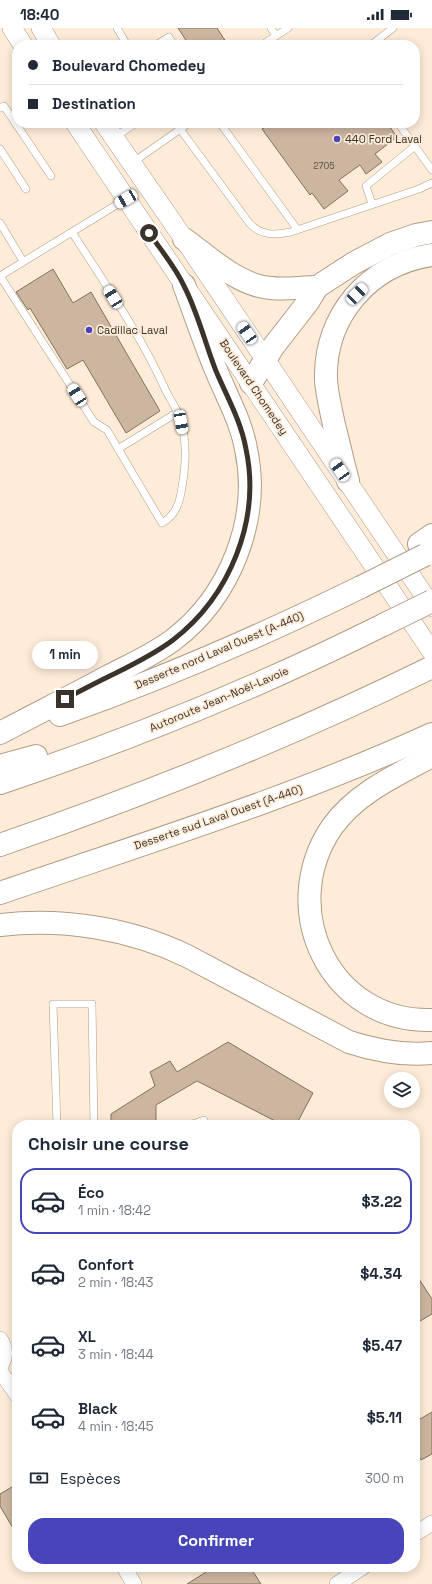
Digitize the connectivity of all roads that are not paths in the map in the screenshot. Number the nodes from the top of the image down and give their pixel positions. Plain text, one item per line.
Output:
1 (12, 28) edge
2 (41, 28) edge
3 (117, 28) edge
4 (271, 28) edge
5 (288, 28) edge
6 (393, 28) edge
7 (276, 36) junction
8 (20, 40) edge
9 (48, 40) edge
10 (124, 40) edge
11 (270, 40) edge
12 (377, 40) edge
13 (0, 108) edge
14 (12, 118) edge
15 (19, 128) edge
16 (78, 128) edge
17 (224, 128) edge
18 (402, 128) edge
19 (180, 129) joint
20 (109, 130) edge
21 (415, 146) junction
22 (0, 150) edge
23 (131, 163) junction
24 (432, 168) edge
25 (51, 176) dead end
26 (432, 183) edge
27 (26, 189) dead end
28 (126, 199) junction
29 (372, 204) junction
30 (0, 223) edge
31 (297, 229) junction
32 (72, 232) junction
33 (432, 232) edge
34 (184, 239) junction
35 (432, 255) edge
36 (23, 261) junction
37 (184, 285) junction
38 (317, 287) junction
39 (265, 360) junction
40 (251, 383) junction
41 (178, 412) junction
42 (118, 449) junction
43 (348, 481) junction
44 (427, 546) edge
45 (432, 601) edge
46 (432, 607) edge
47 (432, 652) edge
48 (425, 670) edge
49 (176, 718) junction
50 (0, 734) edge
51 (432, 734) edge
52 (432, 756) edge
53 (0, 766) edge
54 (0, 783) edge
55 (0, 845) edge
56 (0, 893) edge
57 (0, 924) edge
58 (432, 1020) edge
59 (432, 1053) edge
60 (57, 1120) edge
61 (94, 1120) edge
62 (0, 1339) edge
63 (0, 1367) edge
64 (0, 1371) edge
65 (12, 1388) edge
66 (432, 1523) edge
67 (420, 1531) edge
68 (127, 1572) edge
69 (355, 1572) edge
70 (134, 1584) edge
71 (337, 1584) edge

1 - 8 street
2 - 9 street
3 - 10 lane
4 - 7 lane
5 - 7 lane
6 - 12 lane
7 - 11 lane
13 - 14 lane
15 - 25 lane
16 - 28 street, Boulevard Chomedey
17 - 31 lane
18 - 21 lane
19 - 23 lane
19 - 31 lane
20 - 23 street
21 - 24 lane
21 - 29 lane
22 - 27 lane
23 - 34 street
26 - 29 lane
28 - 32 lane
28 - 37 street, Boulevard Chomedey
29 - 31 lane
30 - 36 lane
32 - 36 lane
32 - 41 lane
33 - 38 main road
34 - 38 main road
34 - 39 street
35 - 43 main road
36 - 42 lane
37 - 40 street, Boulevard Chomedey
37 - 50 main road
38 - 39 main road
39 - 40 main road
39 - 43 street
40 - 47 street, Boulevard Chomedey
41 - 42 lane
41 - 42 lane
43 - 46 street
44 - 50 main road, Desserte nord Laval Ouest (A-440), bridge
45 - 49 main road, Autoroute Jean-Noël-Lavoie, bridge
48 - 55 main road
49 - 53 main road
49 - 54 main road, Autoroute Jean-Noël-Lavoie
51 - 56 main road, Desserte sud Laval Ouest (A-440)
52 - 58 main road
57 - 59 main road
60 - 61 lane
62 - 63 street
64 - 65 street
66 - 67 street
68 - 70 street
69 - 71 street

